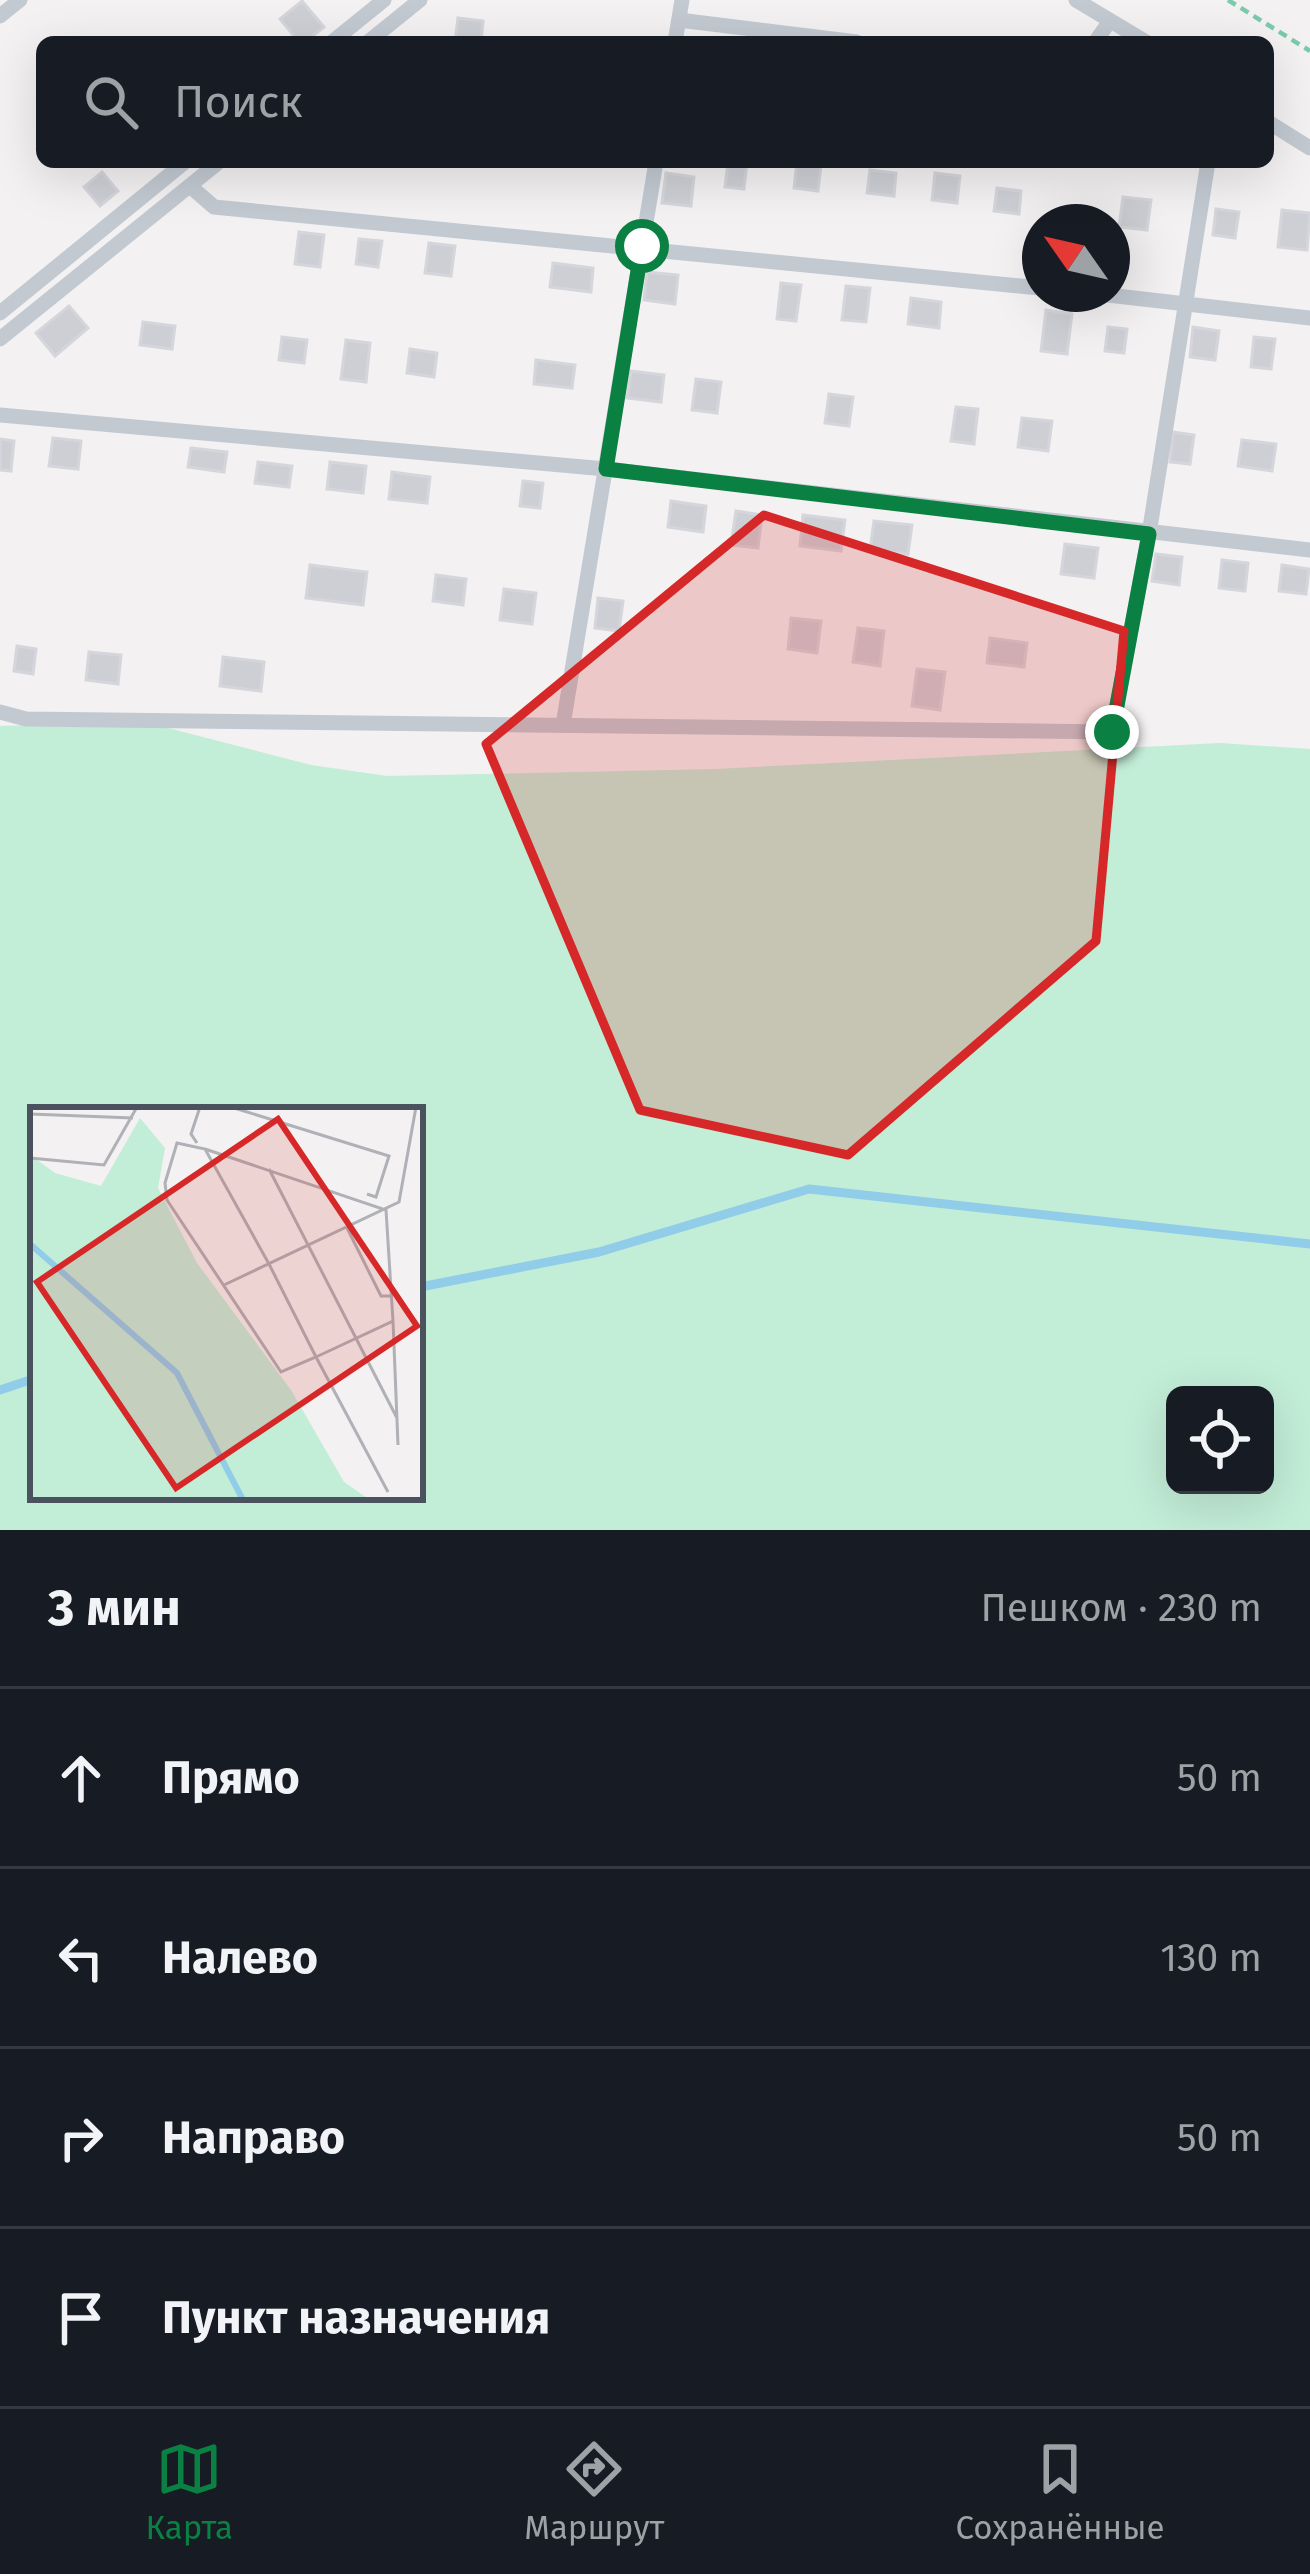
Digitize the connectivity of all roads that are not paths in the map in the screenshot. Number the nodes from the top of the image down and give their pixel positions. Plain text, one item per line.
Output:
1 (20, 0) edge
2 (384, 0) edge
3 (420, 0) edge
4 (682, 0) edge
5 (1076, 0) edge
6 (0, 16) edge
7 (679, 20) junction
8 (1110, 21) junction
9 (339, 36) edge
10 (375, 36) edge
11 (676, 36) edge
12 (808, 36) edge
13 (1099, 36) edge
14 (1136, 36) edge
15 (1274, 126) edge
16 (1310, 148) edge
17 (178, 168) edge
18 (212, 168) edge
19 (655, 168) edge
20 (1207, 168) edge
21 (190, 186) junction
22 (642, 246) junction
23 (1022, 286) edge
24 (1130, 297) edge
25 (1186, 303) junction
26 (0, 313) edge
27 (1310, 318) edge
28 (0, 339) edge
29 (0, 416) edge
30 (606, 469) junction
31 (1149, 534) junction
32 (1310, 550) edge
33 (0, 712) edge
34 (563, 725) junction

1 - 6 lane
2 - 9 lane
3 - 10 lane
4 - 7 lane
5 - 8 lane
7 - 11 lane
7 - 12 lane
8 - 13 lane
8 - 14 lane
15 - 16 lane
17 - 26 lane
18 - 21 lane
19 - 22 lane
20 - 25 lane
21 - 22 lane
21 - 28 lane
22 - 23 lane
22 - 30 lane
24 - 25 lane
25 - 27 lane
25 - 31 lane
29 - 30 lane
30 - 31 lane
30 - 34 lane
31 - 32 lane
31 - 34 lane
33 - 34 lane

